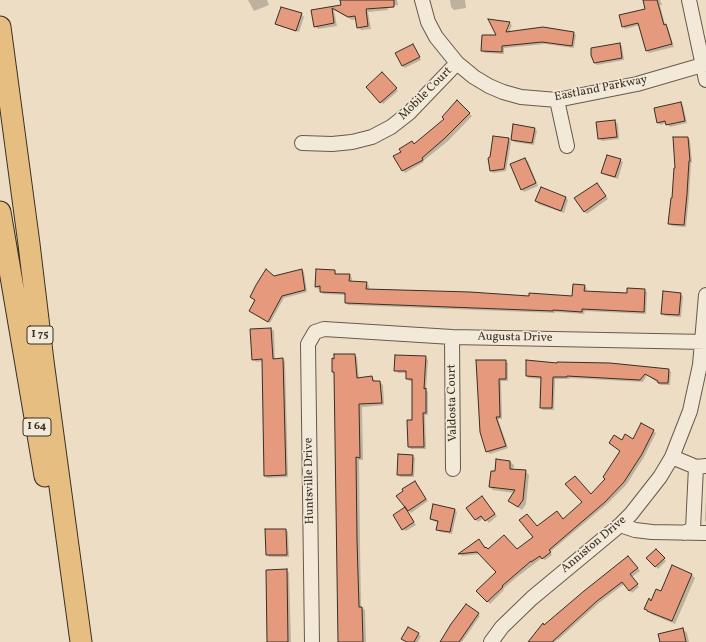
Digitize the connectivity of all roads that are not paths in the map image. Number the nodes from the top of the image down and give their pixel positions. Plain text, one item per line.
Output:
1 (422, 0) edge
2 (689, 0) edge
3 (0, 27) edge
4 (457, 63) junction
5 (704, 64) edge
6 (706, 80) edge
7 (557, 100) junction
8 (302, 143) dead end
9 (567, 146) dead end
10 (0, 212) edge
11 (706, 296) edge
12 (324, 329) joint
13 (452, 337) junction
14 (704, 342) edge
15 (672, 457) junction
16 (701, 467) edge
17 (454, 468) dead end
18 (620, 525) junction
19 (684, 533) junction
20 (706, 534) edge
21 (72, 642) edge
22 (81, 642) edge
23 (312, 642) edge
24 (491, 642) edge

1 - 4 street, Eastland Parkway
2 - 5 street
3 - 22 highway, I 75
4 - 7 street, Eastland Parkway
4 - 8 street, Mobile Court
5 - 6 street
5 - 7 street, Eastland Parkway
7 - 9 street
10 - 21 highway, I 64
11 - 14 street, Anniston Drive
12 - 13 street, Augusta Drive
12 - 23 street, Huntsville Drive
13 - 14 street, Augusta Drive
13 - 17 street, Valdosta Court
14 - 15 street, Anniston Drive
15 - 16 street
15 - 18 street, Anniston Drive
16 - 19 street
18 - 19 street
18 - 24 street, Anniston Drive
19 - 20 street

